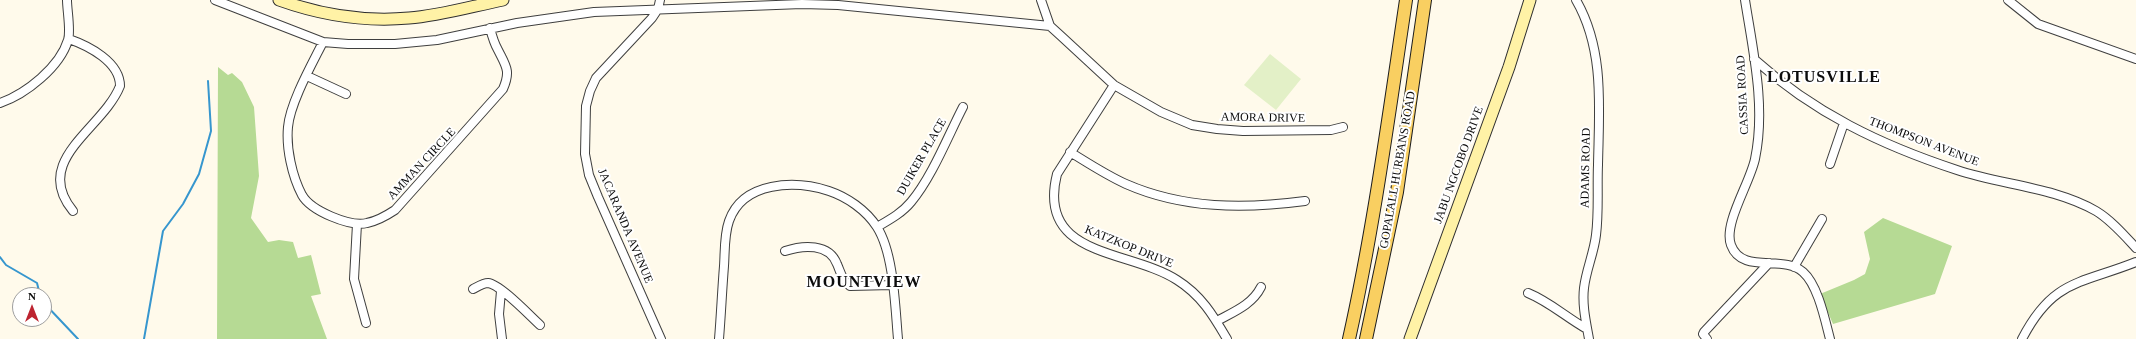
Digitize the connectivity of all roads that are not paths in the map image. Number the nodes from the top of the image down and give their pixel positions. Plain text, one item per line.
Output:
1 (67, 0) edge
2 (215, 0) edge
3 (279, 0) edge
4 (503, 0) edge
5 (660, 0) edge
6 (1041, 0) edge
7 (1406, 0) edge
8 (1425, 0) edge
9 (1530, 0) edge
10 (1576, 0) edge
11 (1745, 0) edge
12 (2008, 0) edge
13 (658, 9) junction
14 (1050, 26) junction
15 (490, 28) junction
16 (69, 39) junction
17 (323, 42) junction
18 (1754, 59) junction
19 (2136, 59) edge
20 (307, 76) junction
21 (1114, 85) junction
22 (346, 94) dead end
23 (0, 103) edge
24 (963, 107) dead end
25 (1844, 123) junction
26 (1343, 127) dead end
27 (1070, 152) junction
28 (1830, 164) dead end
29 (1305, 201) dead end
30 (73, 211) dead end
31 (1822, 219) dead end
32 (357, 224) junction
33 (877, 227) junction
34 (2136, 248) edge
35 (785, 251) dead end
36 (2136, 262) edge
37 (1768, 263) junction
38 (1794, 267) junction
39 (892, 285) junction
40 (1262, 287) dead end
41 (473, 289) dead end
42 (501, 291) junction
43 (1528, 293) dead end
44 (1217, 321) junction
45 (366, 323) dead end
46 (540, 325) dead end
47 (1587, 329) junction
48 (2026, 338) edge
49 (502, 339) edge
50 (661, 339) edge
51 (719, 339) edge
52 (898, 339) edge
53 (1227, 339) edge
54 (1349, 339) edge
55 (1366, 339) edge
56 (1410, 339) edge
57 (1589, 339) edge
58 (1707, 339) edge
59 (1830, 339) edge

1 - 16 street
2 - 17 street
3 - 4 main road
5 - 13 street, JACARANDA AVENUE
6 - 14 street, AMORA DRIVE
7 - 54 main road, GOPALALL HURBANS ROAD
8 - 55 main road, GOPALALL HURBANS ROAD
9 - 56 main road, JABU NGCOBO DRIVE
10 - 47 street, ADAMS ROAD
11 - 18 street, CASSIA ROAD
12 - 19 street
13 - 14 street
13 - 15 street
13 - 50 street, JACARANDA AVENUE
14 - 21 street, AMORA DRIVE
15 - 17 street
15 - 32 street, AMMAN CIRCLE
16 - 23 street
16 - 30 street
17 - 20 street, AMMAN CIRCLE
18 - 25 street, THOMPSON AVENUE
18 - 37 street, CASSIA ROAD
20 - 22 street
20 - 32 street, AMMAN CIRCLE
21 - 26 street, AMORA DRIVE
21 - 27 street, KATZKOP DRIVE
24 - 33 street, DUIKER PLACE
25 - 28 street
25 - 34 street, THOMPSON AVENUE
27 - 29 street
27 - 44 street, KATZKOP DRIVE
31 - 38 street
32 - 45 street
33 - 39 street
33 - 51 street
35 - 39 street
36 - 48 street
37 - 38 street, CASSIA ROAD
37 - 58 street
38 - 59 street
39 - 52 street
40 - 44 street
41 - 42 street
42 - 46 street
42 - 49 street
43 - 47 street
44 - 53 street, KATZKOP DRIVE
47 - 57 street, ADAMS ROAD

